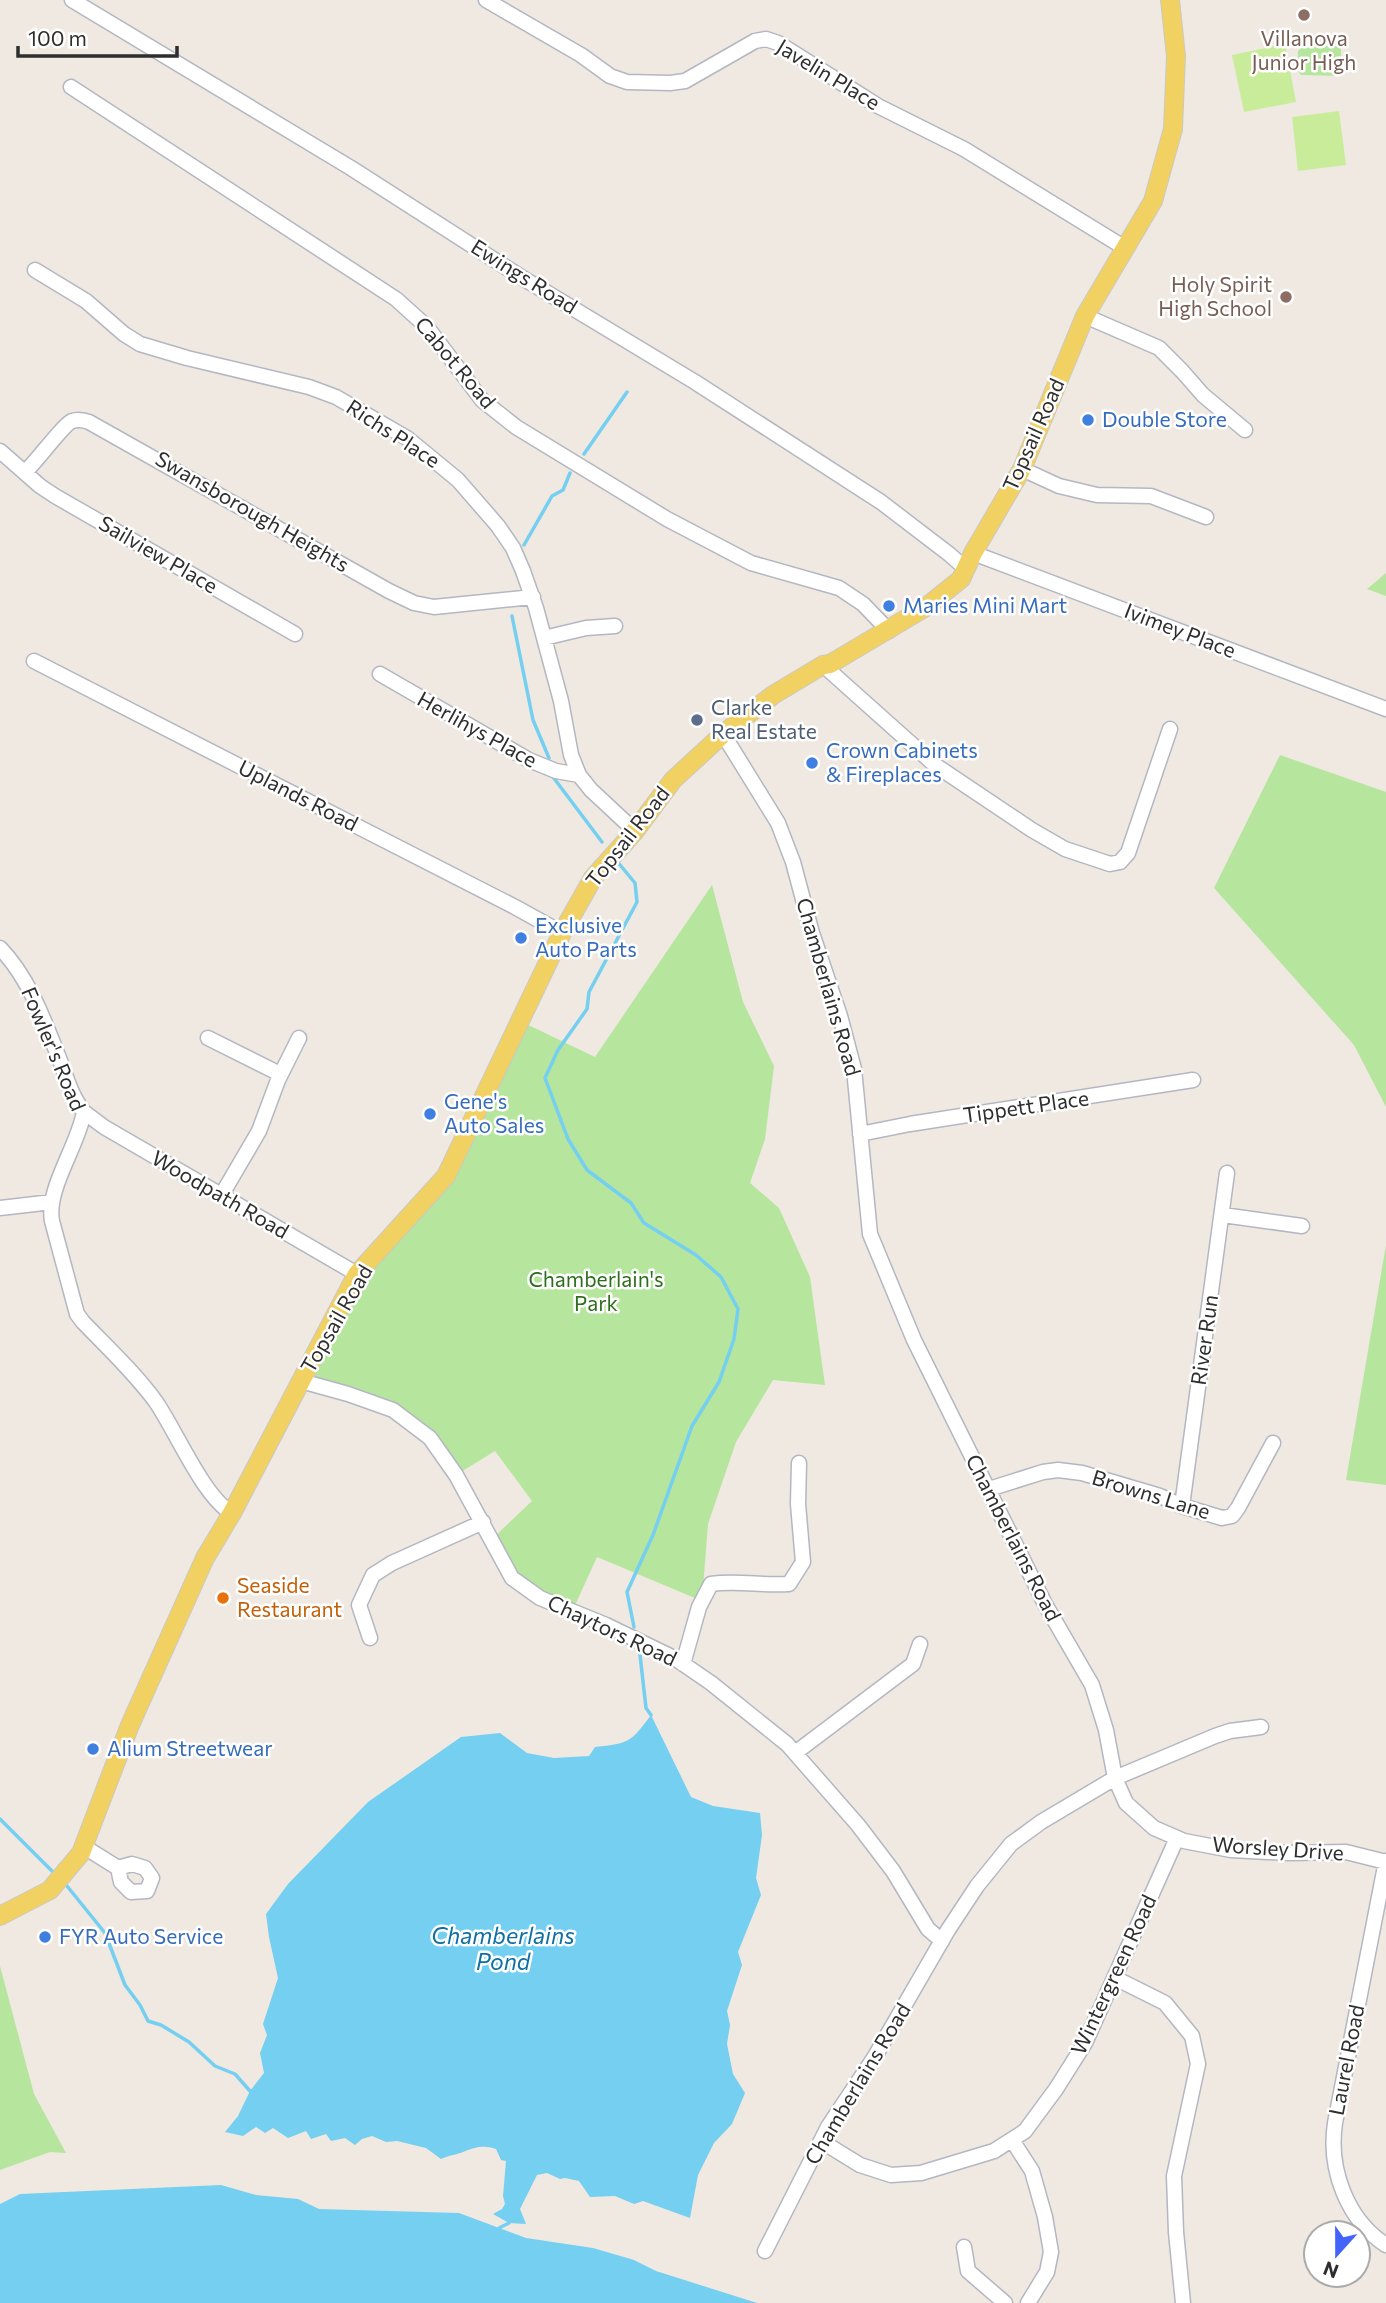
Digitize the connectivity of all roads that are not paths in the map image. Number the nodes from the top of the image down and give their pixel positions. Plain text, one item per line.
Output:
1 (72, 0) edge
2 (486, 0) edge
3 (1170, 0) edge
4 (71, 87) dead end
5 (1125, 248) junction
6 (35, 270) dead end
7 (1085, 316) junction
8 (1245, 430) dead end
9 (0, 450) edge
10 (1022, 469) junction
11 (26, 471) junction
12 (1206, 517) dead end
13 (969, 561) junction
14 (533, 597) junction
15 (615, 626) dead end
16 (889, 631) junction
17 (295, 634) dead end
18 (544, 638) junction
19 (34, 661) dead end
20 (823, 665) junction
21 (380, 674) dead end
22 (1386, 709) edge
23 (1170, 729) dead end
24 (723, 734) junction
25 (579, 775) junction
26 (635, 831) junction
27 (562, 933) junction
28 (0, 948) edge
29 (208, 1038) dead end
30 (299, 1038) dead end
31 (281, 1074) junction
32 (1193, 1080) dead end
33 (84, 1112) junction
34 (860, 1134) junction
35 (1227, 1172) dead end
36 (221, 1196) junction
37 (52, 1202) junction
38 (0, 1208) edge
39 (1223, 1214) junction
40 (1302, 1226) dead end
41 (357, 1275) junction
42 (300, 1381) junction
43 (1273, 1443) dead end
44 (799, 1463) dead end
45 (989, 1489) junction
46 (1182, 1506) junction
47 (232, 1513) junction
48 (483, 1522) junction
49 (370, 1638) dead end
50 (920, 1644) dead end
51 (683, 1664) junction
52 (1261, 1727) dead end
53 (796, 1753) junction
54 (1115, 1777) junction
55 (1177, 1838) junction
56 (83, 1846) junction
57 (1386, 1861) edge
58 (118, 1868) dead end
59 (0, 1916) edge
60 (942, 1941) junction
61 (1115, 1978) junction
62 (1012, 2140) junction
63 (821, 2141) junction
64 (1386, 2245) edge
65 (964, 2247) dead end
66 (765, 2251) dead end
67 (1006, 2303) edge
68 (1028, 2303) edge
69 (1183, 2303) edge

1 - 13 street, Ewings Road
2 - 5 street, Javelin Place
3 - 5 main road, Topsail Road
4 - 16 street, Cabot Road
5 - 7 main road, Topsail Road
6 - 14 street, Richs Place
7 - 8 street
7 - 10 main road, Topsail Road
9 - 11 street
10 - 12 street
10 - 13 main road, Topsail Road
11 - 14 street, Swansborough Heights
11 - 17 street, Sailview Place
13 - 16 main road, Topsail Road
13 - 22 street, Ivimey Place
14 - 18 street, Richs Place
15 - 18 street
16 - 20 main road, Topsail Road
18 - 25 street, Richs Place
19 - 27 street, Uplands Road
20 - 23 street
20 - 24 main road, Topsail Road
21 - 25 street, Herlihys Place
24 - 26 main road, Topsail Road
24 - 34 street, Chamberlains Road
25 - 26 street, Richs Place
26 - 27 main road, Topsail Road
27 - 41 main road, Topsail Road
28 - 33 street, Fowler's Road
29 - 31 street
30 - 31 street
31 - 36 street
32 - 34 street, Tippett Place
33 - 36 street, Woodpath Road
33 - 37 street, Fowler's Road
34 - 45 street, Chamberlains Road
35 - 39 street, River Run
36 - 41 street, Woodpath Road
37 - 38 street
37 - 47 street, Fowler's Road
39 - 40 street
39 - 46 street, River Run
41 - 42 main road, Topsail Road
42 - 47 main road, Topsail Road
42 - 48 street, Chaytors Road
43 - 46 street, Browns Lane
44 - 51 street
45 - 46 street, Browns Lane
45 - 54 street, Chamberlains Road
47 - 56 main road, Topsail Road
48 - 49 street
48 - 51 street, Chaytors Road
50 - 53 street
51 - 53 street, Chaytors Road
52 - 54 street
53 - 60 street, Chaytors Road
54 - 55 street, Worsley Drive
54 - 60 street, Chamberlains Road
55 - 57 street, Worsley Drive
55 - 61 street, Wintergreen Road
56 - 58 street
56 - 59 main road, Topsail Road
57 - 64 street, Laurel Road
60 - 63 street, Chamberlains Road
61 - 62 street, Wintergreen Road
61 - 69 street
62 - 63 street, Wintergreen Road
62 - 68 street
63 - 66 street, Chamberlains Road
65 - 67 street

